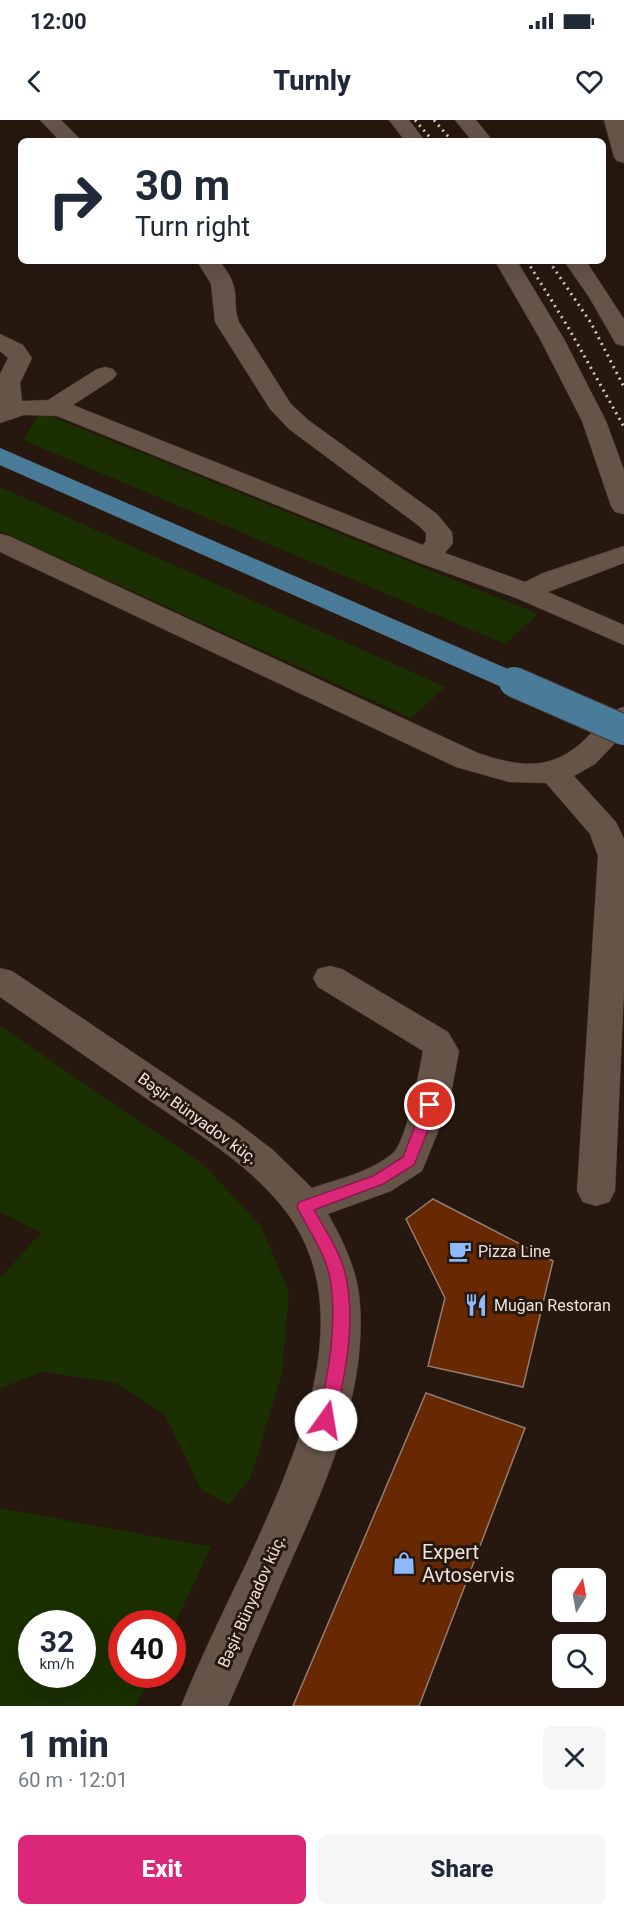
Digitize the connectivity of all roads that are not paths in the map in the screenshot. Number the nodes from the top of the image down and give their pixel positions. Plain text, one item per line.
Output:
1 (50, 120) edge
2 (399, 120) edge
3 (465, 120) edge
4 (614, 120) edge
5 (69, 138) edge
6 (413, 138) edge
7 (480, 138) edge
8 (624, 157) edge
9 (210, 264) edge
10 (508, 264) edge
11 (576, 264) edge
12 (624, 339) edge
13 (0, 341) edge
14 (105, 375) dead end
15 (53, 407) junction
16 (6, 412) edge
17 (0, 456) edge
18 (624, 506) edge
19 (0, 542) edge
20 (624, 554) edge
21 (427, 556) junction
22 (526, 592) junction
23 (624, 636) edge
24 (624, 716) edge
25 (624, 730) edge
26 (554, 773) junction
27 (330, 978) dead end
28 (0, 980) edge
29 (596, 1191) dead end
30 (304, 1207) junction
31 (204, 1706) edge

1 - 5 street
2 - 6 street
3 - 7 street
4 - 8 street
9 - 21 street
10 - 18 street
11 - 12 street
13 - 16 street
14 - 15 street
15 - 16 street
15 - 21 street
17 - 25 main road, bridge
19 - 26 street
20 - 22 street
21 - 22 street
22 - 23 street
24 - 26 street
26 - 29 street
27 - 30 street
28 - 30 street, Bəşir Bünyadov küç.
30 - 31 street, Bəşir Bünyadov küç.

